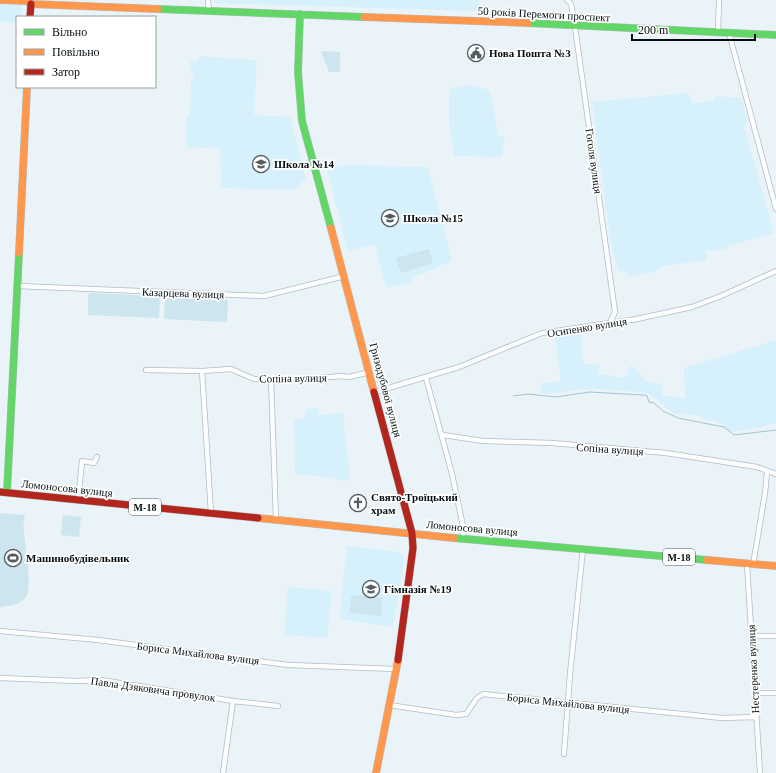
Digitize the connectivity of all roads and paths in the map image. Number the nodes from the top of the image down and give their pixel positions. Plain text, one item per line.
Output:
1 (1, 0) edge
2 (208, 0) edge
3 (567, 0) edge
4 (719, 0) edge
5 (49, 2) edge
6 (31, 4) junction
7 (208, 10) junction
8 (300, 14) junction
9 (30, 16) edge
10 (575, 27) junction
11 (718, 33) junction
12 (729, 33) junction
13 (776, 35) edge
14 (27, 88) edge
15 (776, 209) edge
16 (776, 271) edge
17 (344, 276) junction
18 (18, 286) junction
19 (610, 323) junction
20 (146, 370) dead end
21 (202, 371) junction
22 (370, 372) junction
23 (426, 378) junction
24 (271, 379) junction
25 (375, 392) junction
26 (442, 435) junction
27 (97, 457) dead end
28 (767, 472) junction
29 (776, 474) edge
30 (3, 492) edge
31 (78, 501) junction
32 (211, 513) junction
33 (276, 520) junction
34 (412, 533) junction
35 (463, 538) junction
36 (583, 549) junction
37 (750, 564) junction
38 (776, 566) edge
39 (0, 631) edge
40 (752, 636) junction
41 (776, 636) edge
42 (396, 669) junction
43 (0, 678) edge
44 (755, 693) junction
45 (776, 693) edge
46 (233, 701) junction
47 (569, 702) junction
48 (389, 705) junction
49 (278, 706) dead end
50 (756, 717) junction
51 (564, 754) dead end
52 (223, 773) edge
53 (376, 773) edge
54 (760, 773) edge

1 - 6 main road, 50 років Перемоги проспект
2 - 7 street
3 - 10 street, Гоголя вулиця
4 - 11 street
5 - 6 main road, 50 років Перемоги проспект
5 - 7 main road, 50 років Перемоги проспект
6 - 9 main road
7 - 8 main road, 50 років Перемоги проспект
8 - 10 main road, 50 років Перемоги проспект
8 - 17 main road, Гризодубової вулиця
10 - 11 main road, 50 років Перемоги проспект
10 - 19 street, Гоголя вулиця
11 - 12 main road, 50 років Перемоги проспект
12 - 13 main road, 50 років Перемоги проспект
12 - 15 street
14 - 18 main road
16 - 19 street, Осипенко вулиця
17 - 18 street, Казарцева вулиця
17 - 22 main road, Гризодубової вулиця
18 - 30 main road
19 - 23 street, Осипенко вулиця
20 - 21 street, Сопіна вулиця
21 - 24 street, Сопіна вулиця
21 - 32 street
22 - 24 street, Сопіна вулиця
22 - 25 main road, Гризодубової вулиця
23 - 25 street, Осипенко вулиця
23 - 26 street
24 - 33 street
25 - 34 main road, Гризодубової вулиця
26 - 28 street, Сопіна вулиця
26 - 35 street
27 - 31 street
28 - 29 street, Сопіна вулиця
28 - 37 street, Нестеренка вулиця
30 - 31 main road, Ломоносова вулиця / М-18
31 - 32 main road, Ломоносова вулиця / М-18
32 - 33 main road, Ломоносова вулиця / М-18
33 - 34 main road, Ломоносова вулиця / М-18
34 - 35 main road, Ломоносова вулиця / М-18
34 - 42 main road, Гризодубової вулиця
35 - 36 main road, Ломоносова вулиця / М-18
36 - 37 main road, Ломоносова вулиця / М-18
36 - 47 street
37 - 38 main road, Ломоносова вулиця / М-18
37 - 40 street, Нестеренка вулиця
39 - 42 street, Бориса Михайлова вулиця
40 - 41 street
40 - 44 street, Нестеренка вулиця
42 - 48 main road, Гризодубової вулиця
43 - 46 street, Павла Дзяковича провулок
44 - 45 street
44 - 50 street, Нестеренка вулиця
46 - 49 street, Павла Дзяковича провулок
46 - 52 street
47 - 48 street, Бориса Михайлова вулиця
47 - 50 street, Бориса Михайлова вулиця
47 - 51 street
48 - 53 main road, Гризодубової вулиця
50 - 54 street, Нестеренка вулиця

